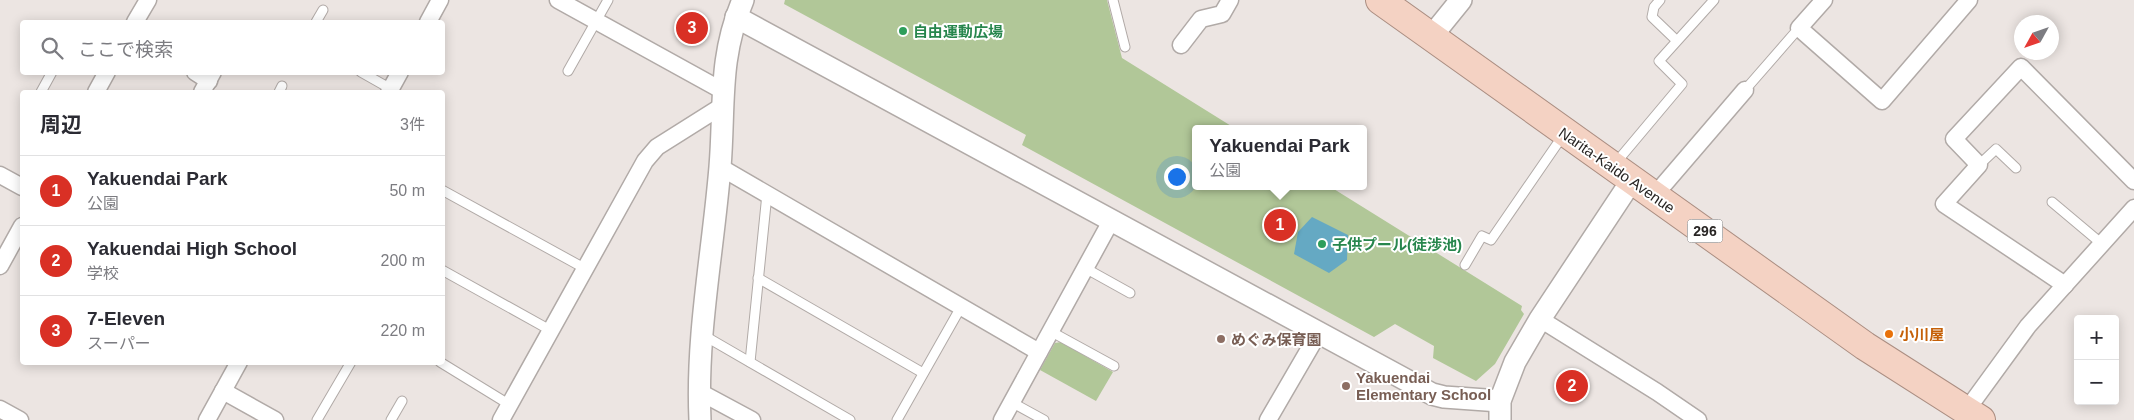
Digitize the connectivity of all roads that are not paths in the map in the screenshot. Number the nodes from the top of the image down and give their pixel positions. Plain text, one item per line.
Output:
1 (148, 0) edge
2 (440, 0) edge
3 (558, 0) edge
4 (608, 0) edge
5 (1230, 0) edge
6 (1380, 0) edge
7 (1461, 0) edge
8 (1660, 0) edge
9 (1714, 0) edge
10 (1822, 0) edge
11 (1969, 0) edge
12 (1115, 2) edge
13 (740, 9) edge
14 (323, 10) dead end
15 (136, 20) edge
16 (317, 20) edge
17 (429, 20) edge
18 (596, 21) junction
19 (1799, 28) junction
20 (1431, 37) junction
21 (1676, 40) junction
22 (1181, 45) dead end
23 (1125, 46) dead end
24 (568, 71) dead end
25 (50, 75) edge
26 (105, 75) edge
27 (366, 75) edge
28 (398, 75) edge
29 (42, 90) edge
30 (97, 90) edge
31 (388, 90) edge
32 (391, 90) edge
33 (1745, 90) joint
34 (723, 98) junction
35 (1565, 132) junction
36 (1979, 165) junction
37 (720, 167) junction
38 (2016, 168) dead end
39 (1622, 173) junction
40 (0, 175) edge
41 (2134, 181) edge
42 (20, 186) edge
43 (445, 192) edge
44 (767, 194) junction
45 (1654, 196) junction
46 (2052, 202) dead end
47 (2134, 208) edge
48 (1111, 221) junction
49 (20, 230) edge
50 (2102, 244) junction
51 (1464, 265) dead end
52 (0, 266) edge
53 (584, 268) junction
54 (1085, 268) junction
55 (445, 272) edge
56 (758, 278) junction
57 (2065, 285) junction
58 (1130, 293) dead end
59 (961, 307) junction
60 (1540, 319) junction
61 (550, 330) junction
62 (1050, 330) junction
63 (702, 334) junction
64 (1318, 334) junction
65 (1039, 352) junction
66 (750, 362) junction
67 (237, 365) edge
68 (349, 365) edge
69 (445, 365) edge
70 (1114, 366) dead end
71 (923, 373) junction
72 (223, 391) junction
73 (698, 391) junction
74 (402, 401) dead end
75 (1011, 402) junction
76 (510, 405) junction
77 (0, 409) edge
78 (1500, 410) edge
79 (1974, 416) edge
80 (20, 420) edge
81 (207, 420) edge
82 (275, 420) edge
83 (318, 420) edge
84 (392, 420) edge
85 (501, 420) edge
86 (700, 420) edge
87 (752, 420) edge
88 (850, 420) edge
89 (896, 420) edge
90 (1002, 420) edge
91 (1044, 420) edge
92 (1268, 420) edge
93 (1698, 420) edge

1 - 15 street
2 - 17 street
3 - 18 street
4 - 18 lane
5 - 22 street
6 - 20 highway, Narita-Kaido Avenue / 296
7 - 20 street
8 - 21 lane
9 - 21 lane
10 - 19 street
11 - 19 street
12 - 23 lane
13 - 34 street
13 - 48 street
14 - 16 lane
18 - 24 lane
18 - 34 street
19 - 33 lane
20 - 35 highway, Narita-Kaido Avenue / 296
21 - 39 lane
25 - 29 lane
26 - 30 street
27 - 31 lane
28 - 32 street
33 - 45 street
34 - 37 street
34 - 53 street
35 - 39 highway, Narita-Kaido Avenue / 296
35 - 51 lane
36 - 38 lane
36 - 41 street
36 - 57 street
37 - 44 street
37 - 63 street
39 - 45 highway, Narita-Kaido Avenue / 296
39 - 60 street
40 - 42 street
43 - 53 lane
44 - 56 lane
44 - 59 street
45 - 79 highway, Narita-Kaido Avenue / 296
46 - 50 lane
47 - 50 street
48 - 54 street
48 - 64 street
49 - 52 street
50 - 57 street
53 - 61 street
54 - 58 lane
54 - 62 street
55 - 61 lane
56 - 66 lane
56 - 71 lane
57 - 79 street
59 - 65 street
59 - 71 lane
60 - 78 street
60 - 93 street
61 - 76 street
62 - 65 street
62 - 70 lane
63 - 66 lane
63 - 73 street
64 - 78 street
64 - 92 street
65 - 75 street
66 - 88 lane
67 - 72 street
68 - 83 lane
69 - 76 lane
71 - 89 lane
72 - 81 street
72 - 82 street
73 - 86 street
73 - 87 street
74 - 84 lane
75 - 90 street
75 - 91 lane
76 - 85 street
77 - 80 street

